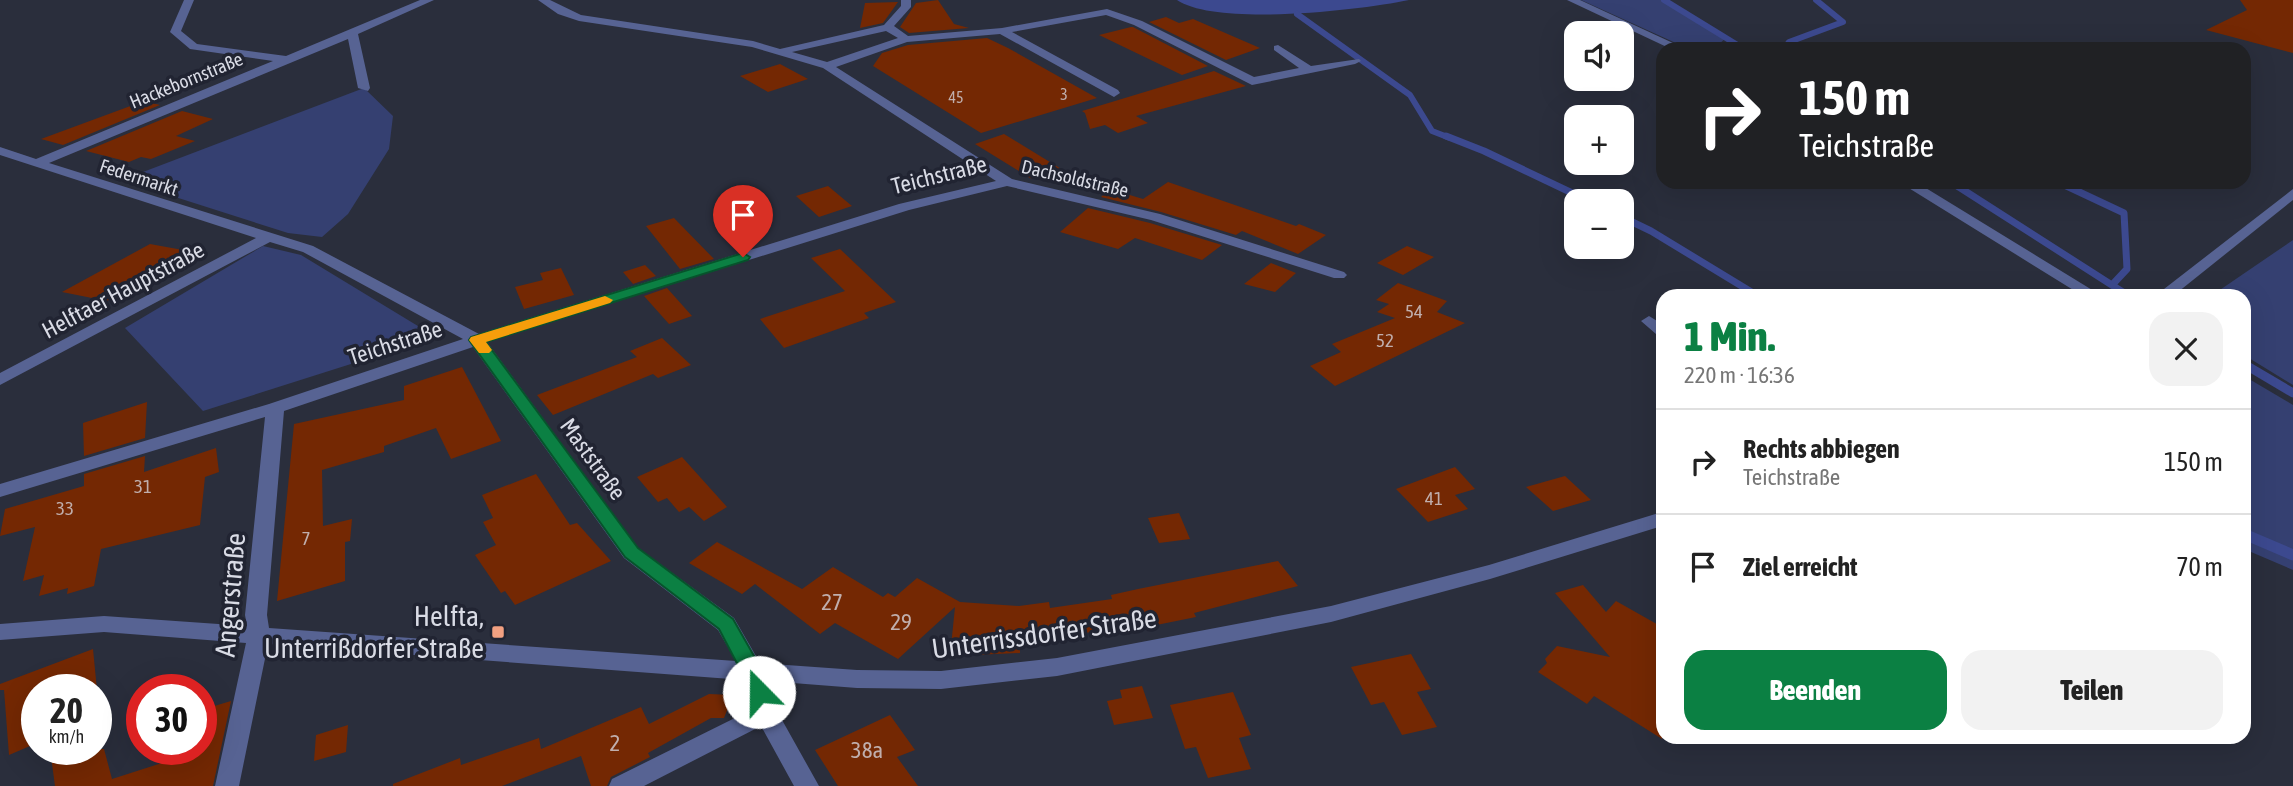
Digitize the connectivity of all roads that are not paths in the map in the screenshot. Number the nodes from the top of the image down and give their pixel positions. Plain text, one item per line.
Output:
1 (189, 0) edge
2 (429, 0) edge
3 (543, 0) edge
4 (1572, 0) edge
5 (906, 4) edge
6 (888, 27) junction
7 (1002, 31) junction
8 (352, 33) junction
9 (906, 39) junction
10 (1665, 42) edge
11 (1278, 48) dead end
12 (783, 51) junction
13 (287, 60) junction
14 (1355, 61) dead end
15 (827, 66) junction
16 (1309, 70) junction
17 (364, 88) dead end
18 (1114, 93) dead end
19 (0, 151) edge
20 (35, 164) junction
21 (1007, 182) junction
22 (1918, 189) edge
23 (2293, 193) edge
24 (267, 238) junction
25 (1339, 275) dead end
26 (2082, 289) edge
27 (2172, 289) edge
28 (477, 340) junction
29 (0, 380) edge
30 (275, 408) junction
31 (0, 491) edge
32 (1656, 521) edge
33 (0, 632) edge
34 (259, 633) junction
35 (752, 670) junction
36 (766, 713) junction
37 (227, 786) edge
38 (621, 786) edge
39 (807, 786) edge

1 - 13 street
2 - 8 street
3 - 12 street, Dachsoldstraße
4 - 10 street
5 - 6 street
6 - 9 street
6 - 12 street, Dachsoldstraße
7 - 9 street
7 - 16 street
7 - 18 street
8 - 13 street, Hackebornstraße
8 - 17 street
9 - 15 street
11 - 16 street
12 - 15 street, Dachsoldstraße
13 - 20 street, Hackebornstraße
14 - 16 street
15 - 21 street, Dachsoldstraße
19 - 20 street, Federmarkt
20 - 24 street, Federmarkt
21 - 25 street, Dachsoldstraße
21 - 28 street, Teichstraße
22 - 26 street
23 - 27 street
24 - 28 street, Maststraße
24 - 29 street, Helftaer Hauptstraße
28 - 30 street, Teichstraße
28 - 35 street, Maststraße
30 - 31 street, Teichstraße
30 - 34 street, Angerstraße
32 - 35 street, Unterrissdorfer Straße
33 - 34 street, Unterrissdorfer Straße
34 - 35 street, Unterrissdorfer Straße
34 - 37 street, Angerstraße
35 - 36 street, Maststraße
36 - 38 street
36 - 39 street, Maststraße

